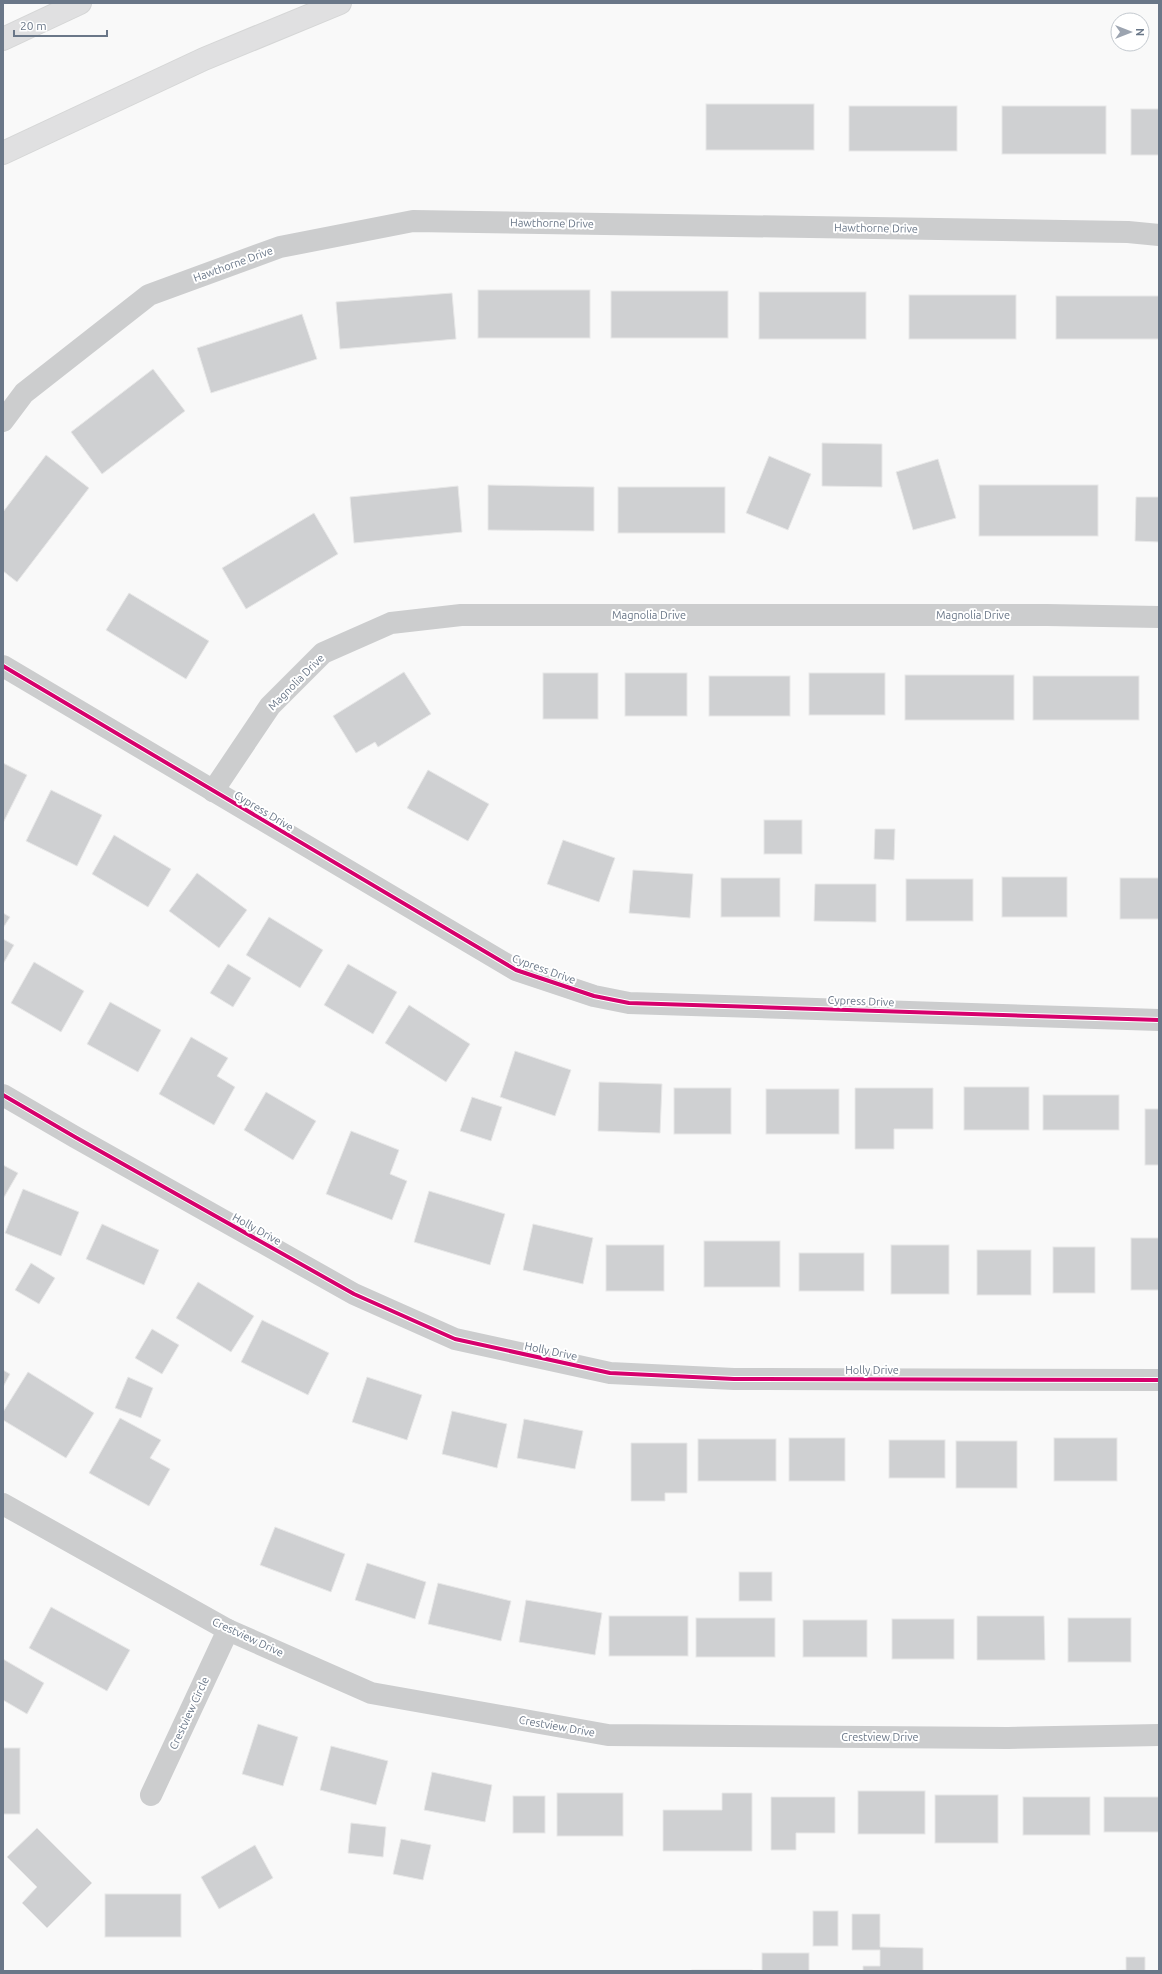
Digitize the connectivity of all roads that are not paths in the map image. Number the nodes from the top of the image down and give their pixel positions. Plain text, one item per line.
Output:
1 (80, 3) edge
2 (340, 3) edge
3 (3, 39) edge
4 (3, 154) edge
5 (1159, 235) edge
6 (3, 421) edge
7 (1159, 617) edge
8 (3, 666) edge
9 (213, 791) junction
10 (1159, 1020) edge
11 (3, 1095) edge
12 (1159, 1380) edge
13 (3, 1504) edge
14 (228, 1630) junction
15 (1159, 1735) edge
16 (151, 1796) dead end

1 - 3 highway
2 - 4 highway
5 - 6 street, Hawthorne Drive
7 - 9 street, Magnolia Drive
8 - 9 street, Cypress Drive
9 - 10 street, Cypress Drive
11 - 12 street, Holly Drive
13 - 14 street, Crestview Drive
14 - 15 street, Crestview Drive
14 - 16 street, Crestview Circle

